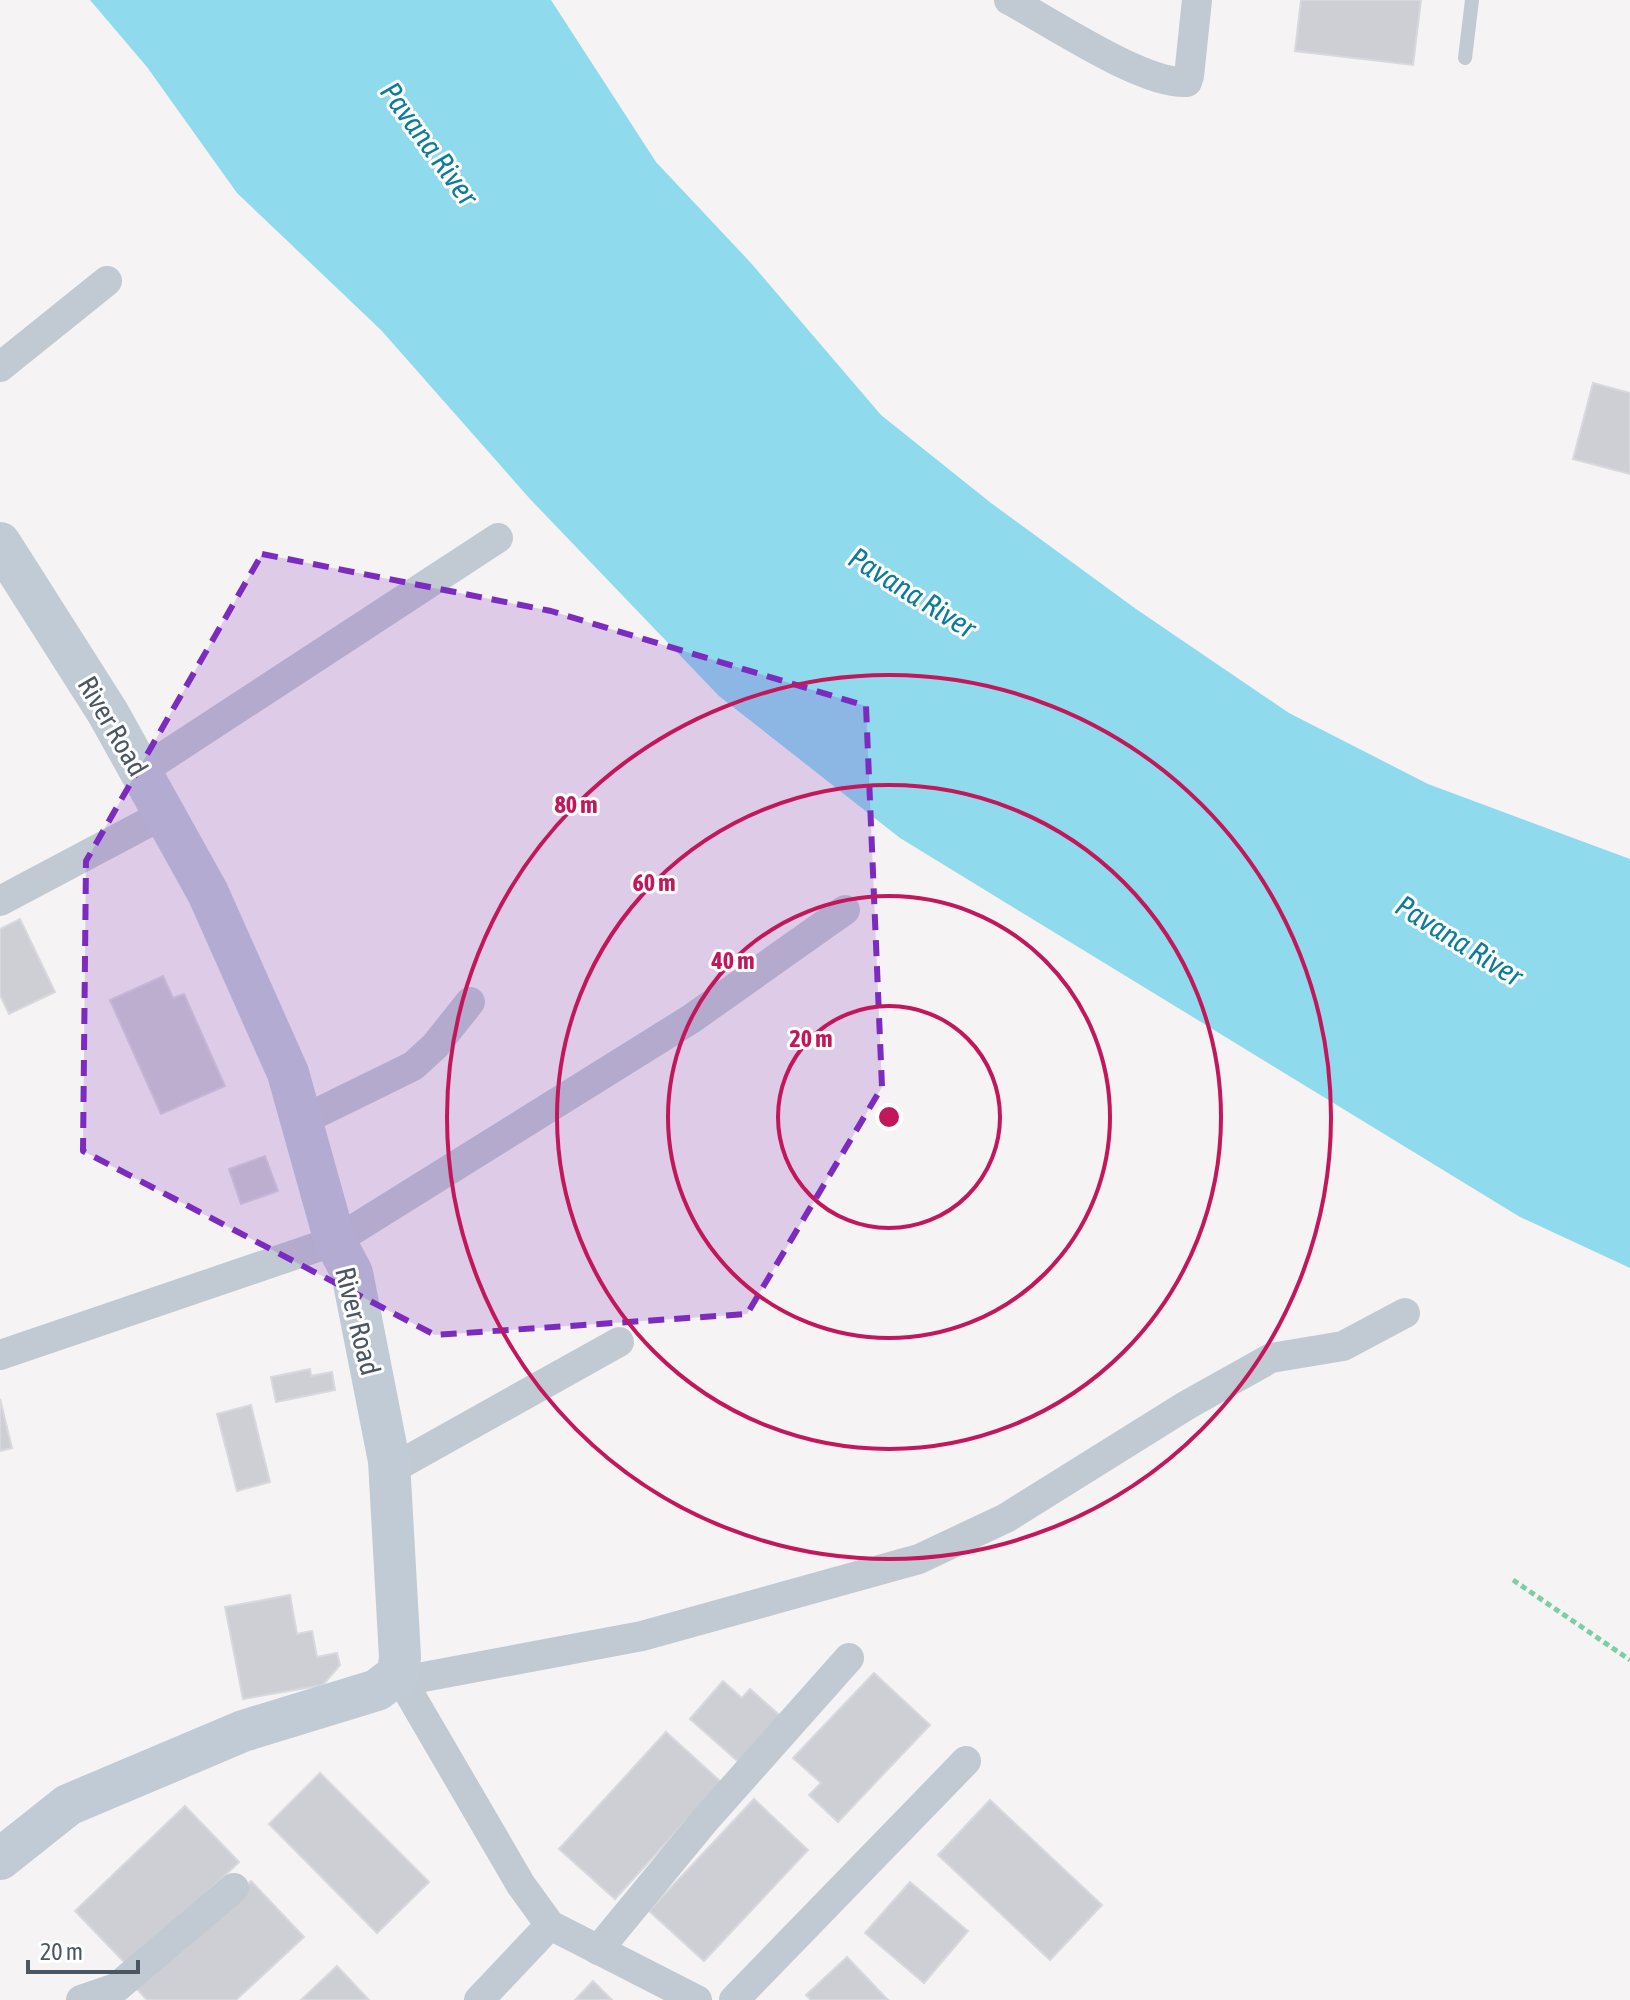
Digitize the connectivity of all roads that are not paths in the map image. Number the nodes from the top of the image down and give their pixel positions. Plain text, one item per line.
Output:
1 (1009, 0) edge
2 (1197, 0) edge
3 (1472, 0) edge
4 (1465, 58) dead end
5 (107, 281) dead end
6 (0, 367) edge
7 (498, 538) dead end
8 (0, 543) edge
9 (140, 772) junction
10 (164, 814) junction
11 (0, 901) edge
12 (845, 910) dead end
13 (470, 1002) dead end
14 (301, 1121) junction
15 (335, 1241) junction
16 (1405, 1313) dead end
17 (619, 1342) dead end
18 (0, 1355) edge
19 (390, 1470) junction
20 (849, 1658) dead end
21 (400, 1677) junction
22 (966, 1761) dead end
23 (0, 1859) edge
24 (234, 1888) dead end
25 (550, 1925) junction
26 (598, 1950) junction
27 (81, 2000) edge
28 (479, 2000) edge
29 (697, 2000) edge
30 (734, 2000) edge

1 - 2 street
3 - 4 lane
5 - 6 street
7 - 9 street
8 - 9 street, River Road
9 - 10 street, River Road
10 - 11 street
10 - 14 street, River Road
12 - 15 street
13 - 14 street
14 - 15 street, River Road
15 - 18 street
15 - 19 street, River Road
16 - 21 street
17 - 19 street
19 - 21 street, River Road
20 - 26 street
21 - 23 street
21 - 25 street
22 - 30 street
24 - 27 street
25 - 26 street
25 - 28 street
26 - 29 street

